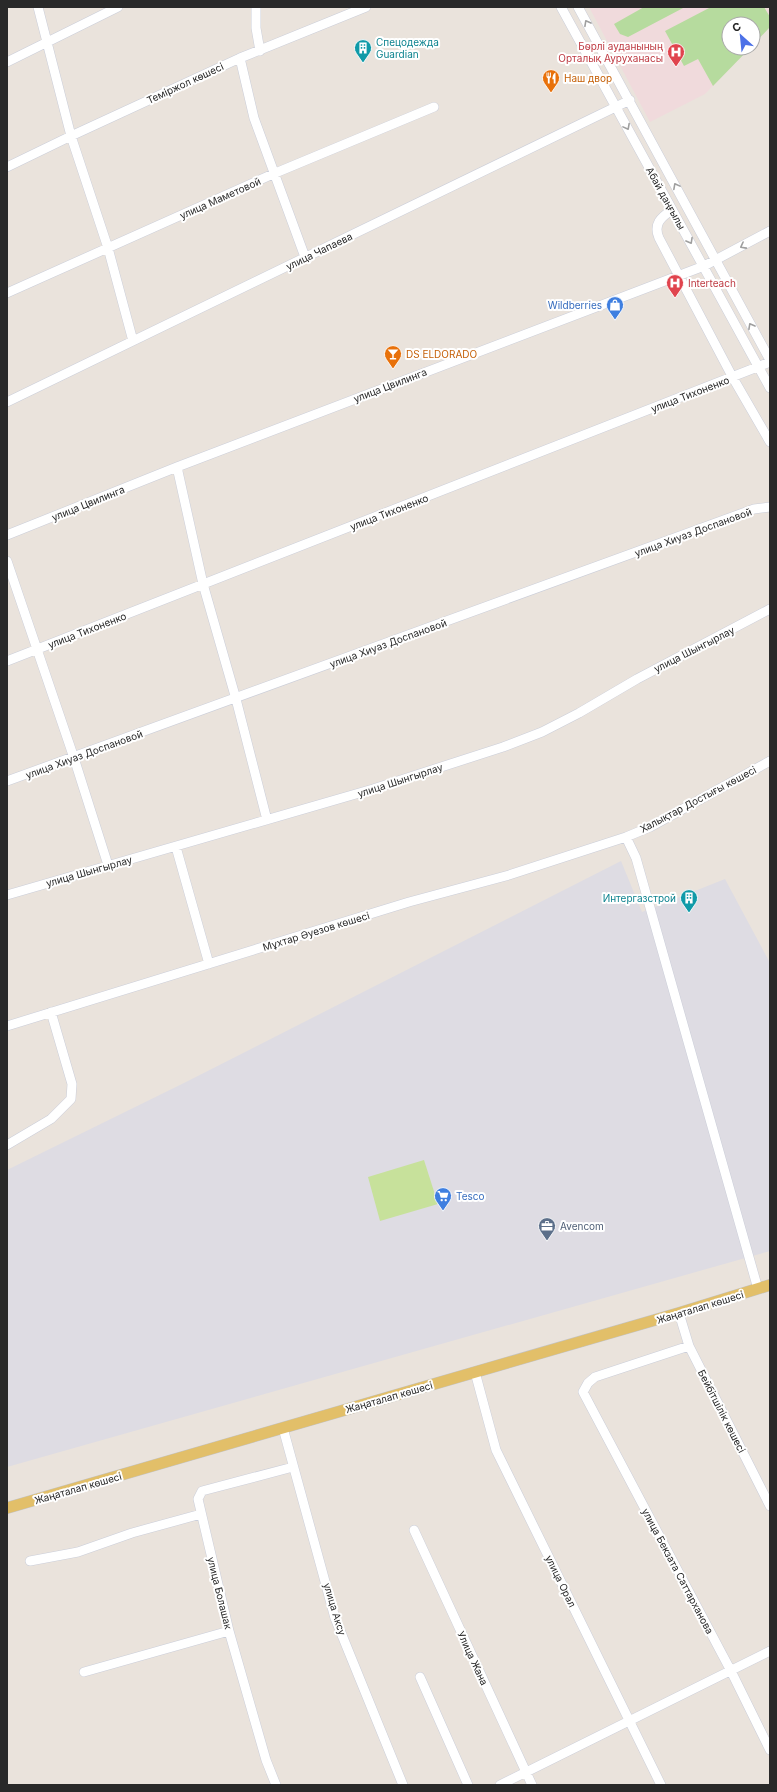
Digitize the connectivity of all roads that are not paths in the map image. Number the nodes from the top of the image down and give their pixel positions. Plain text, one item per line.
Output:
1 (38, 7) edge
2 (118, 7) edge
3 (256, 7) edge
4 (366, 7) edge
5 (561, 7) edge
6 (578, 7) edge
7 (47, 42) junction
8 (260, 51) junction
9 (240, 58) junction
10 (7, 62) edge
11 (630, 100) junction
12 (434, 107) dead end
13 (617, 108) junction
14 (71, 136) junction
15 (7, 167) edge
16 (273, 174) junction
17 (672, 210) junction
18 (770, 231) edge
19 (108, 248) junction
20 (305, 257) junction
21 (715, 260) junction
22 (704, 266) junction
23 (678, 275) junction
24 (7, 293) edge
25 (133, 341) junction
26 (770, 361) edge
27 (758, 367) junction
28 (733, 378) junction
29 (770, 388) edge
30 (7, 402) edge
31 (770, 442) edge
32 (177, 467) junction
33 (770, 506) edge
34 (7, 535) edge
35 (7, 561) edge
36 (203, 584) junction
37 (770, 610) edge
38 (37, 649) junction
39 (7, 661) edge
40 (236, 699) junction
41 (74, 758) junction
42 (770, 760) edge
43 (7, 781) edge
44 (267, 820) junction
45 (626, 837) junction
46 (176, 847) junction
47 (108, 865) junction
48 (7, 895) edge
49 (209, 964) junction
50 (51, 1012) junction
51 (7, 1026) edge
52 (7, 1145) edge
53 (770, 1285) edge
54 (758, 1289) junction
55 (680, 1313) junction
56 (689, 1346) junction
57 (475, 1372) junction
58 (283, 1428) junction
59 (293, 1467) junction
60 (770, 1506) edge
61 (7, 1508) edge
62 (201, 1514) junction
63 (414, 1530) dead end
64 (30, 1561) dead end
65 (229, 1631) junction
66 (770, 1651) edge
67 (731, 1671) junction
68 (84, 1672) dead end
69 (420, 1677) dead end
70 (630, 1721) junction
71 (770, 1750) edge
72 (526, 1772) junction
73 (276, 1785) edge
74 (403, 1785) edge
75 (468, 1785) edge
76 (500, 1785) edge
77 (532, 1785) edge
78 (661, 1785) edge

1 - 7 street
2 - 7 street
3 - 8 street
4 - 8 street, Теміржол көшесі
5 - 13 street, Абай даңғылы
11 -> 6 street, Абай даңғылы
7 - 10 street
7 - 14 street
8 - 9 street, Теміржол көшесі
9 - 14 street, Теміржол көшесі
9 - 16 street
11 - 13 street, улица Чапаева
21 -> 11 street, Абай даңғылы
12 - 16 street, улица Маметовой
13 -> 17 street, Абай даңғылы
13 - 20 street, улица Чапаева
14 - 15 street, Теміржол көшесі
14 - 19 street
16 - 19 street, улица Маметовой
16 - 20 street
17 -> 22 street, Абай даңғылы
17 - 23 street
18 -> 21 street, улица Цвилинга
19 - 24 street, улица Маметовой
19 - 25 street
20 - 25 street, улица Чапаева
21 - 22 street, улица Цвилинга
26 -> 21 street, Абай даңғылы
22 - 23 street, улица Цвилинга
22 - 27 street, Абай даңғылы
23 - 28 street
23 - 32 street, улица Цвилинга
25 - 30 street, улица Чапаева
26 - 27 street, улица Тихоненко
27 - 28 street, улица Тихоненко
27 - 29 street, Абай даңғылы
28 - 31 street
28 - 36 street, улица Тихоненко
32 - 34 street, улица Цвилинга
32 - 36 street
33 - 40 street, улица Хиуаз Доспановой
35 - 38 street
36 - 38 street, улица Тихоненко
36 - 40 street
37 - 44 street, улица Шынгырлау
38 - 39 street, улица Тихоненко
38 - 41 street
40 - 41 street, улица Хиуаз Доспановой
40 - 44 street
41 - 43 street, улица Хиуаз Доспановой
41 - 47 street
42 - 45 street, Халықтар Достығы көшесі
44 - 46 street, улица Шынгырлау
45 - 49 street, Мұхтар Әуезов көшесі
45 - 54 street
46 - 47 street, улица Шынгырлау
46 - 49 street
47 - 48 street, улица Шынгырлау
49 - 50 street, Мұхтар Әуезов көшесі
50 - 51 street, Мұхтар Әуезов көшесі
50 - 52 street
53 - 54 main road, Жаңаталап көшесі
54 - 55 main road, Жаңаталап көшесі
55 - 56 street, Бейбітшілік көшесі
55 - 57 main road, Жаңаталап көшесі
56 - 60 street, Бейбітшілік көшесі
56 - 67 street, улица Бекзата Саттарханова
57 - 58 main road, Жаңаталап көшесі
57 - 70 street, улица Орал
58 - 59 street, улица Аксу
58 - 61 main road, Жаңаталап көшесі
59 - 62 street, улица Болашак
59 - 74 street, улица Аксу
62 - 64 street
62 - 65 street, улица Болашак
63 - 72 street, Улица Жана
65 - 68 street
65 - 73 street, улица Болашак
66 - 67 street
67 - 70 street
67 - 71 street, улица Бекзата Саттарханова
69 - 75 street
70 - 72 street
70 - 78 street, улица Орал
72 - 76 street
72 - 77 street, Улица Жана

